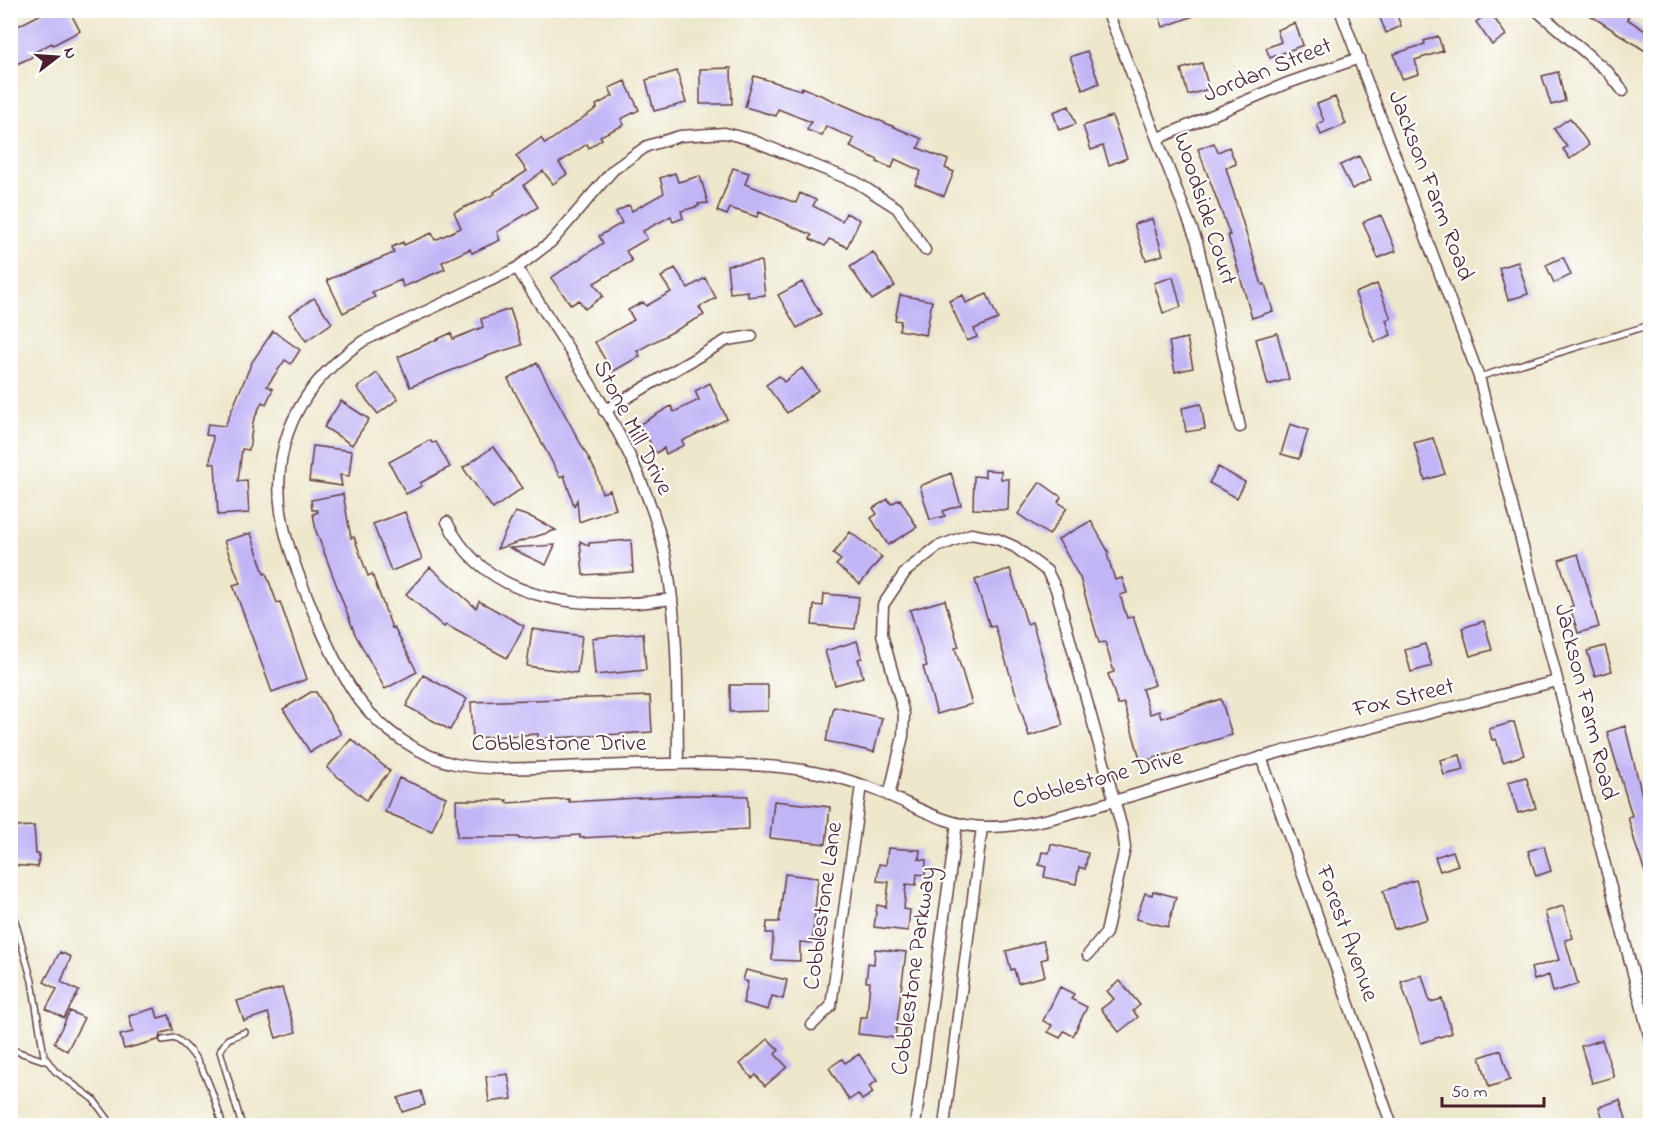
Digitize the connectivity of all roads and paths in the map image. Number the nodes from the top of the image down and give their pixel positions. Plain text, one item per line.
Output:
1 (1107, 10) edge
2 (1340, 10) edge
3 (1536, 10) edge
4 (1359, 58) junction
5 (1623, 91) dead end
6 (1159, 138) junction
7 (925, 250) dead end
8 (517, 268) junction
9 (1650, 324) edge
10 (752, 336) dead end
11 (1479, 377) junction
12 (604, 411) junction
13 (1240, 427) dead end
14 (447, 522) dead end
15 (671, 599) junction
16 (1557, 681) junction
17 (1261, 757) junction
18 (678, 764) junction
19 (861, 785) junction
20 (889, 796) junction
21 (1116, 801) junction
22 (957, 823) junction
23 (982, 827) junction
24 (10, 903) edge
25 (1088, 956) dead end
26 (812, 1025) dead end
27 (245, 1032) dead end
28 (1650, 1039) edge
29 (163, 1040) dead end
30 (10, 1049) edge
31 (48, 1062) junction
32 (113, 1125) edge
33 (223, 1125) edge
34 (242, 1125) edge
35 (915, 1125) edge
36 (944, 1125) edge
37 (1392, 1125) edge

1 - 6 street, Woodside Court
2 - 4 street, Jackson Farm Road
3 - 5 street
4 - 6 street, Jordan Street
4 - 11 street, Jackson Farm Road
6 - 13 street, Woodside Court
7 - 8 street, Cobblestone Drive
8 - 12 street, Stone Mill Drive
8 - 18 street, Cobblestone Drive
9 - 11 lane
10 - 12 street
11 - 16 street, Jackson Farm Road
12 - 15 street, Stone Mill Drive
14 - 15 street
15 - 18 street, Stone Mill Drive
16 - 17 street, Fox Street
16 - 28 street, Jackson Farm Road
17 - 21 street, Cobblestone Drive
17 - 37 street, Forest Avenue
18 - 19 street, Cobblestone Drive
19 - 20 street, Cobblestone Drive
19 - 26 street, Cobblestone Lane
20 - 21 street
20 - 22 street, Cobblestone Drive
21 - 23 street, Cobblestone Drive
21 - 25 street
22 - 23 street, Cobblestone Drive
22 - 35 street, Cobblestone Parkway
23 - 36 street, Cobblestone Parkway
24 - 31 lane
27 - 34 lane
29 - 33 lane
30 - 31 lane
31 - 32 lane

